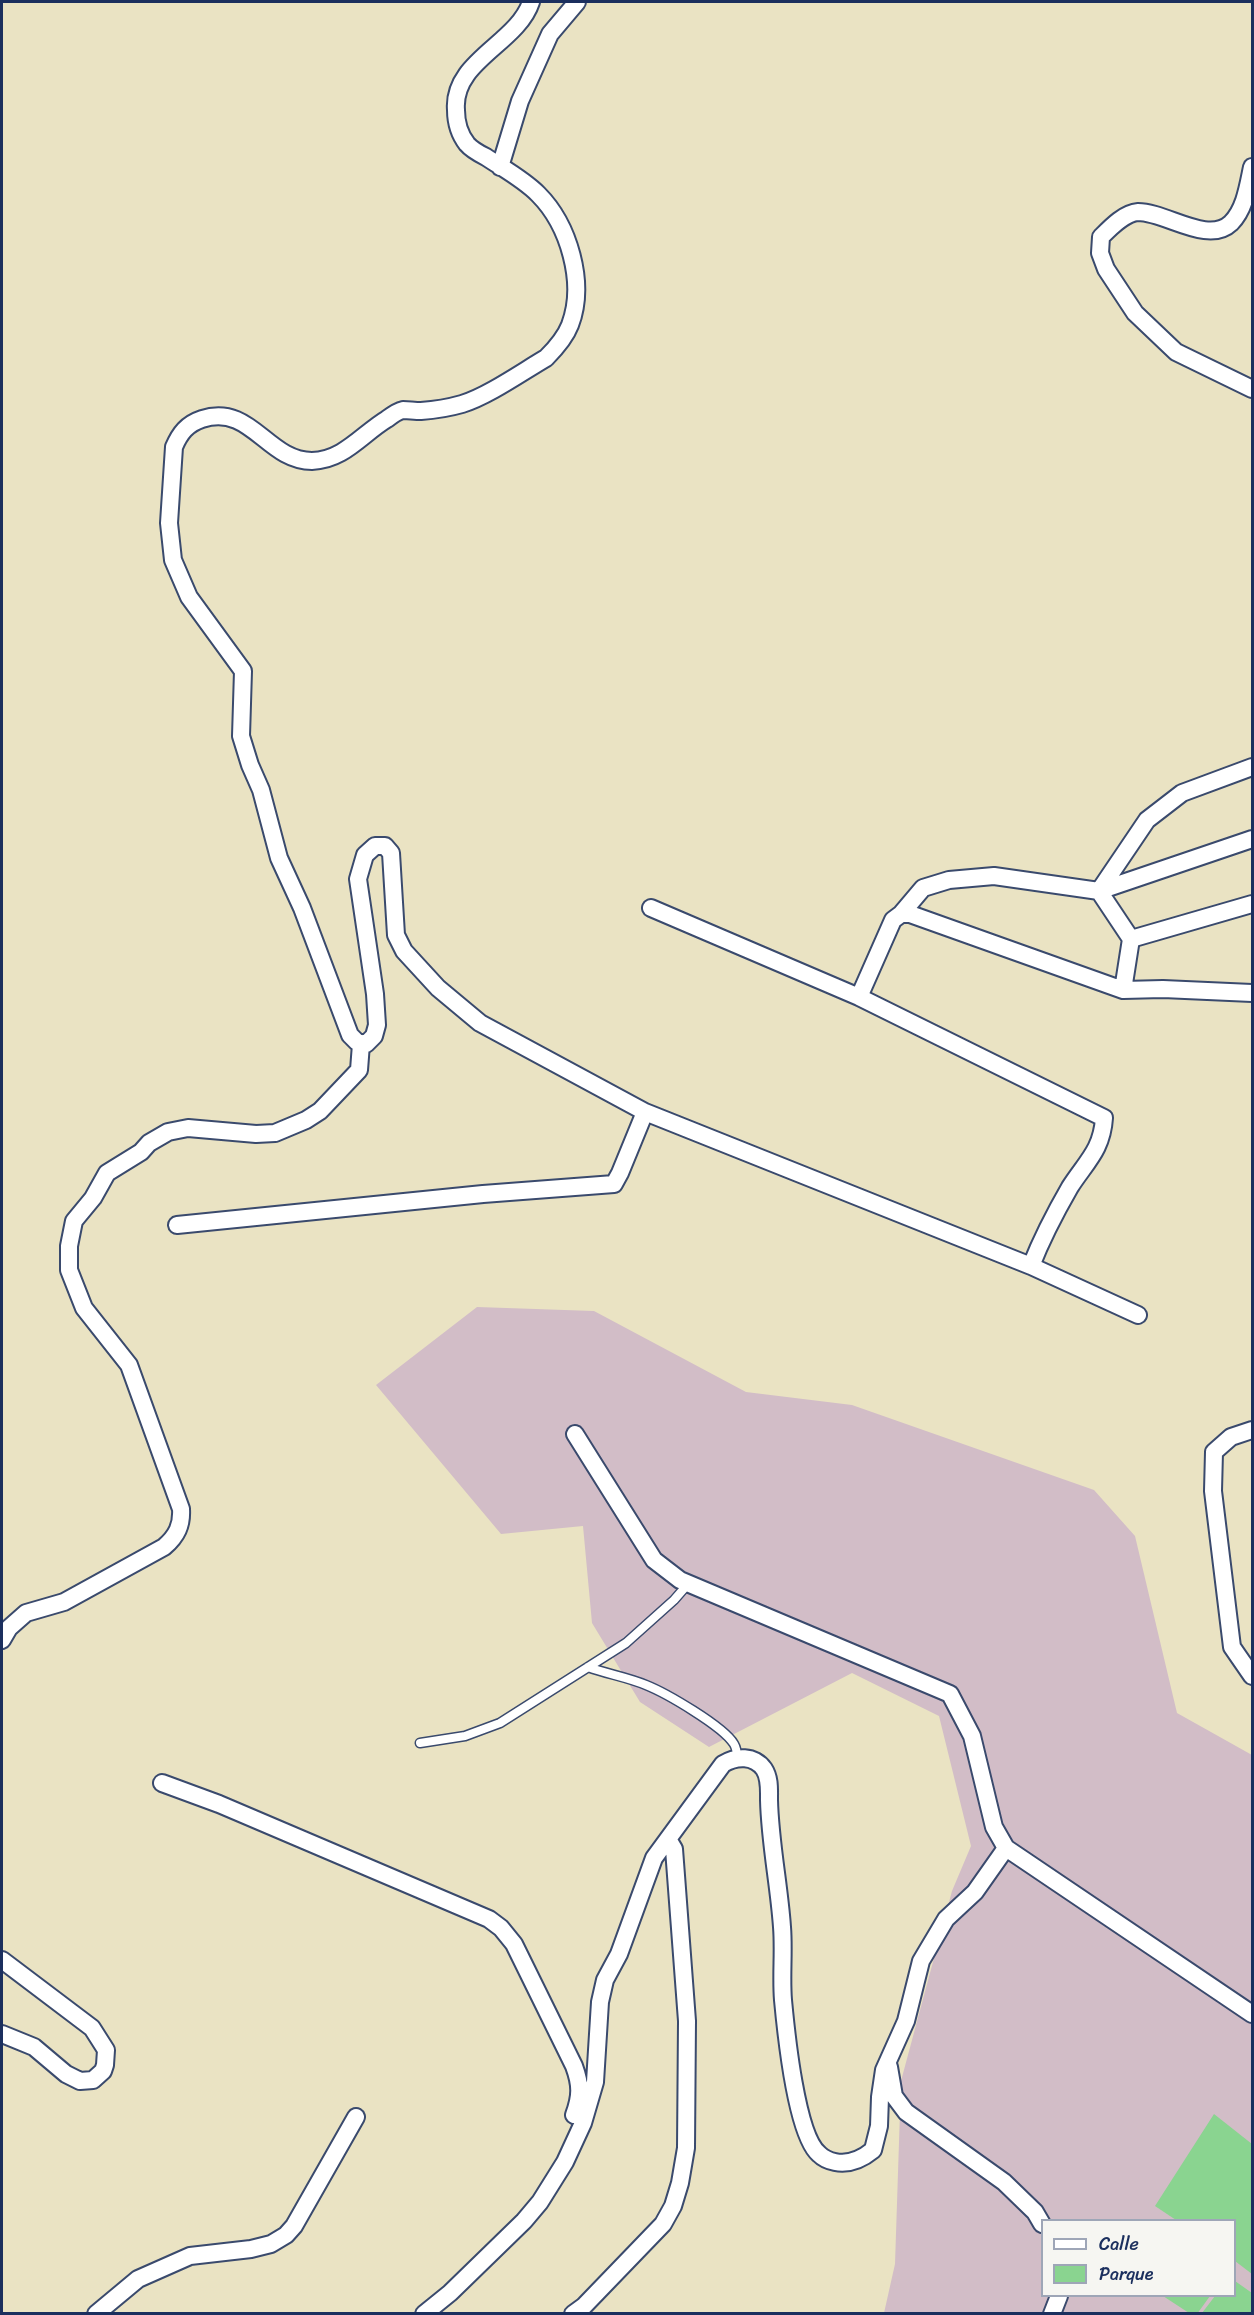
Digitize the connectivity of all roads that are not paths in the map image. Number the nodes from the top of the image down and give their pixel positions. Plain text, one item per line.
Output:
1 (531, 2) edge
2 (576, 2) edge
3 (500, 167) junction
4 (1252, 167) edge
5 (1252, 389) edge
6 (1252, 767) edge
7 (1252, 839) edge
8 (1099, 891) junction
9 (1252, 904) edge
10 (651, 908) dead end
11 (901, 914) junction
12 (1131, 939) junction
13 (1123, 990) junction
14 (1252, 993) edge
15 (859, 997) junction
16 (361, 1044) junction
17 (645, 1112) junction
18 (177, 1225) dead end
19 (1031, 1266) junction
20 (1138, 1315) dead end
21 (1252, 1430) edge
22 (575, 1434) dead end
23 (688, 1584) junction
24 (2, 1640) edge
25 (588, 1667) junction
26 (1252, 1676) edge
27 (420, 1743) dead end
28 (737, 1758) junction
29 (162, 1783) dead end
30 (668, 1839) junction
31 (1006, 1848) junction
32 (2, 1960) edge
33 (1252, 2014) edge
34 (2, 2034) edge
35 (888, 2060) junction
36 (356, 2116) dead end
37 (565, 2162) junction
38 (1041, 2222) edge
39 (1058, 2297) edge
40 (96, 2313) edge
41 (424, 2313) edge
42 (573, 2313) edge
43 (1052, 2313) edge

1 - 3 street
2 - 3 street
3 - 16 street
4 - 5 street
6 - 8 street
7 - 8 street
8 - 11 street
8 - 12 street
9 - 12 street
10 - 15 street
11 - 13 street
11 - 15 street
12 - 13 street
13 - 14 street
15 - 19 street
16 - 17 street
16 - 24 street
17 - 18 street
17 - 19 street
19 - 20 street
21 - 26 street
22 - 23 street
23 - 25 lane
23 - 31 street
25 - 27 lane
25 - 28 lane
28 - 30 street
28 - 35 street
29 - 37 street
30 - 37 street
30 - 42 street
31 - 33 street
31 - 35 street
32 - 34 street
35 - 38 street
36 - 40 street
37 - 41 street
39 - 43 street

